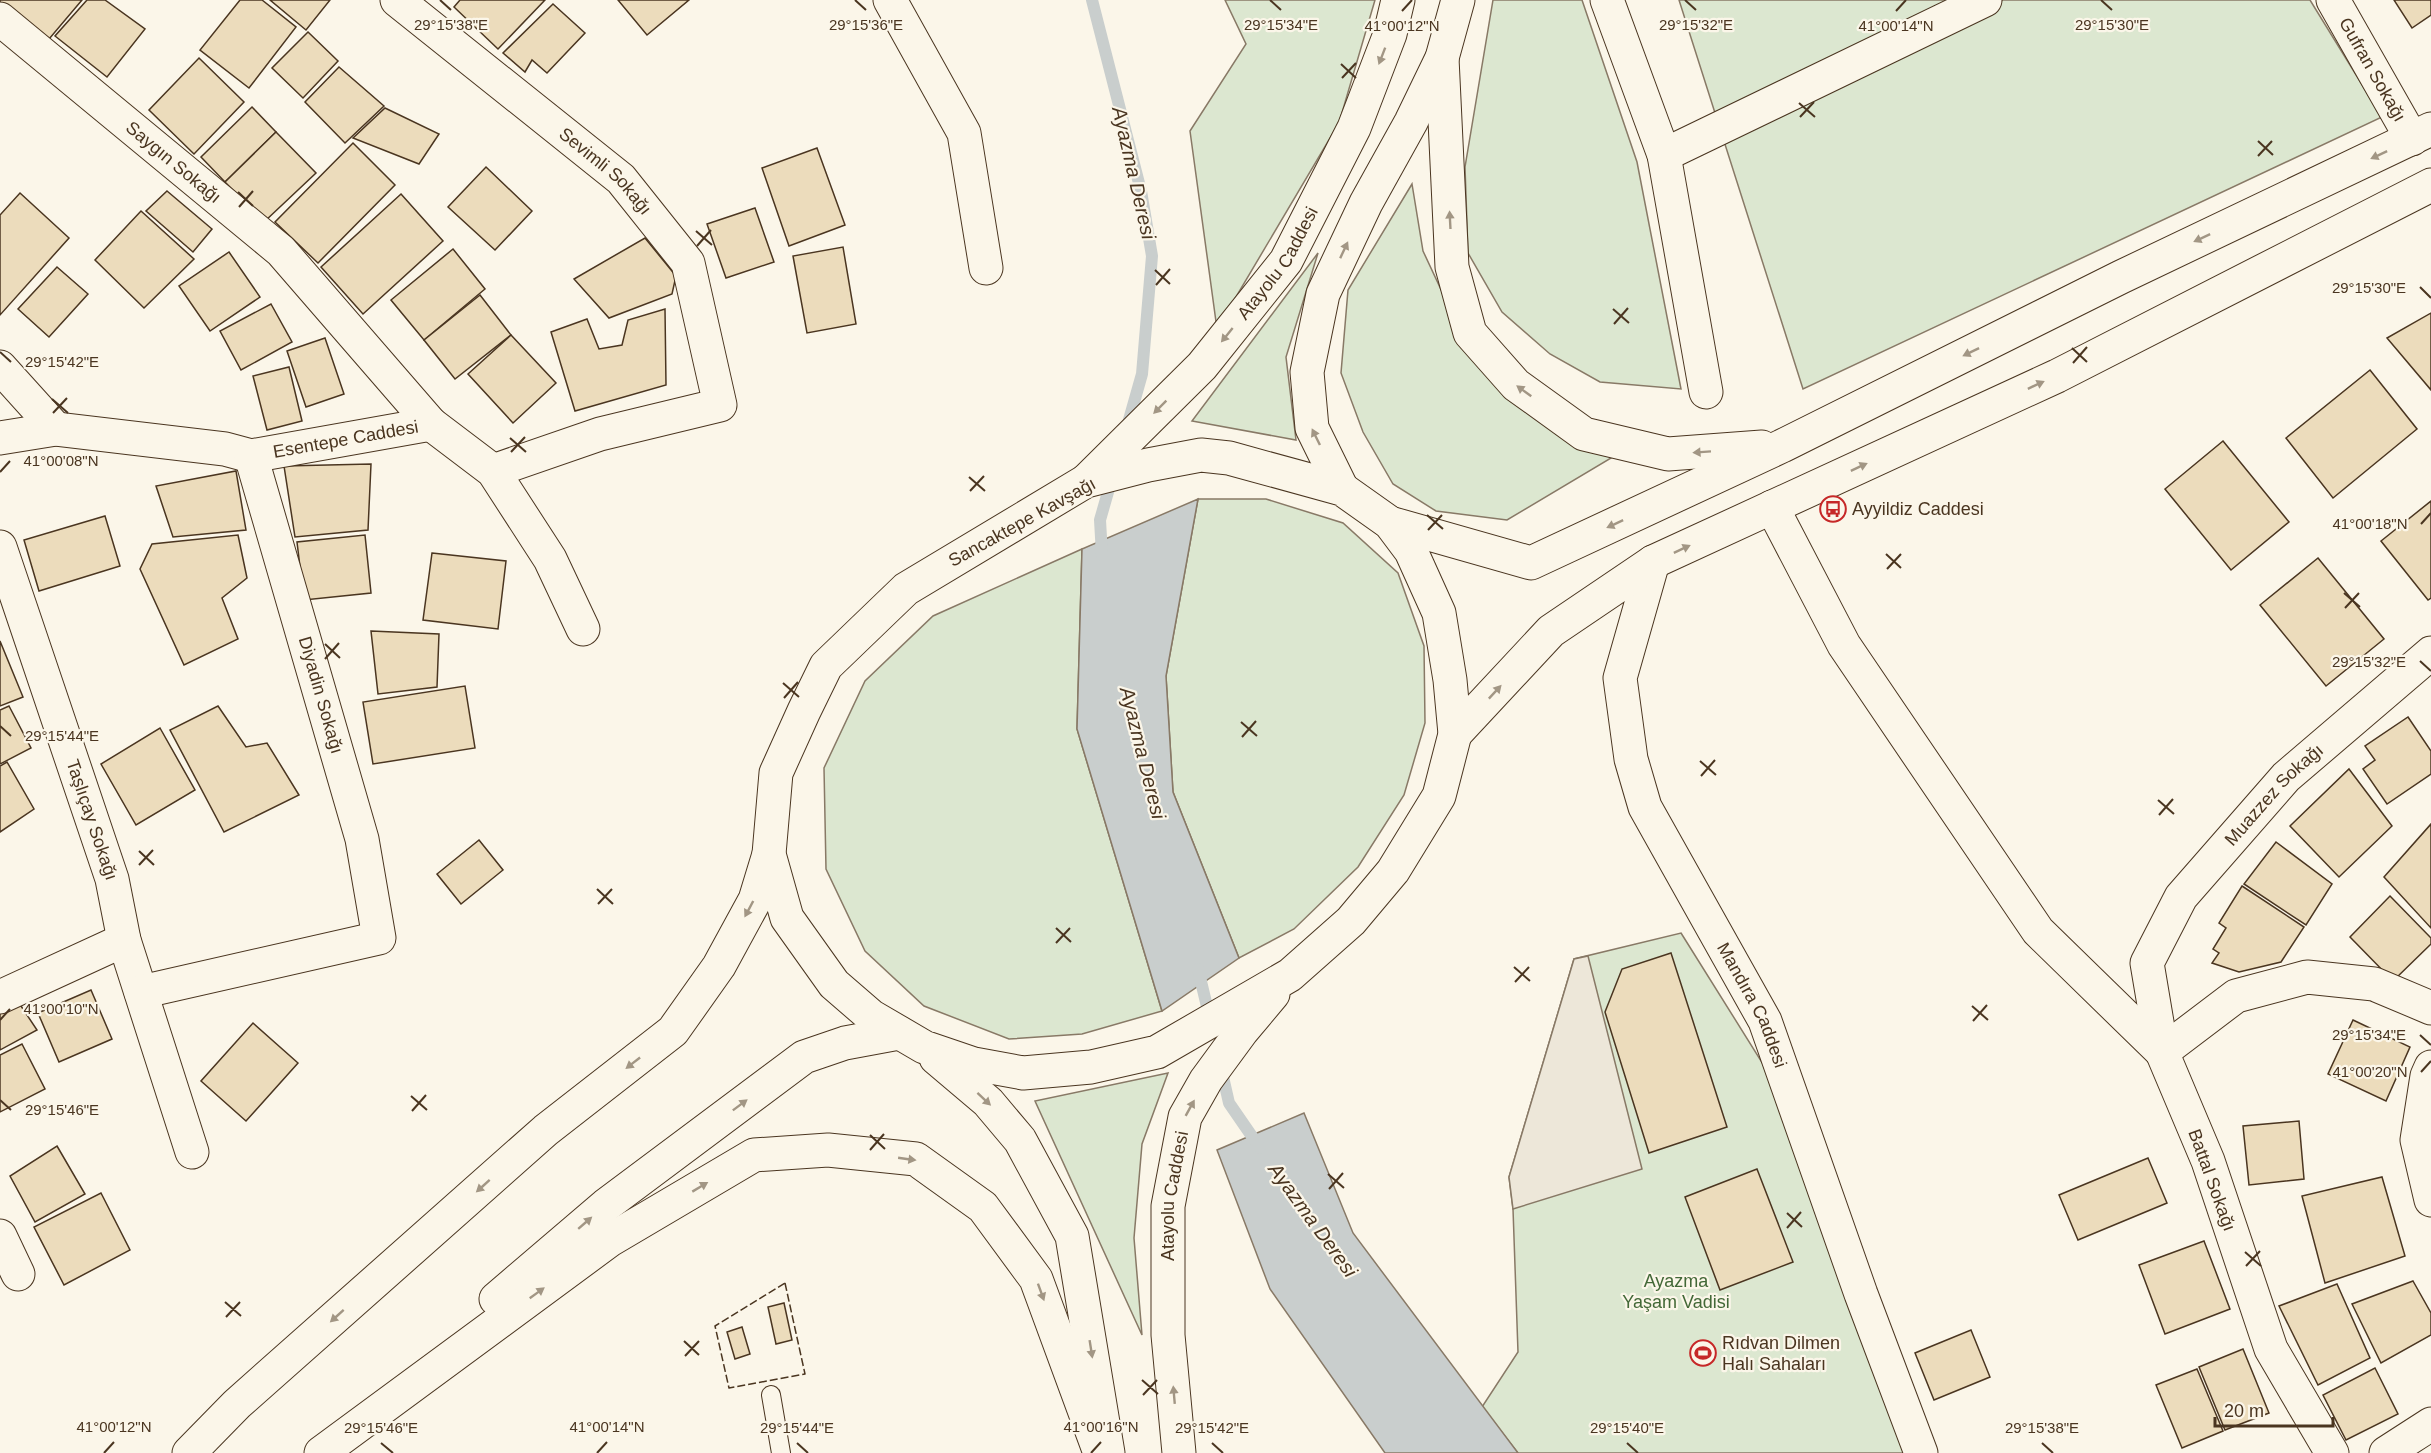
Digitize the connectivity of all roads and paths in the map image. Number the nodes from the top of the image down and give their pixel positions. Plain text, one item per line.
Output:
1 (397, 0) edge
2 (890, 0) edge
3 (1398, 0) edge
4 (1458, 0) edge
5 (1606, 0) edge
6 (1985, 0) edge
7 (2333, 0) edge
8 (0, 20) edge
9 (1442, 58) junction
10 (2421, 134) edge
11 (1664, 155) junction
12 (2431, 185) edge
13 (986, 268) dead end
14 (0, 367) edge
15 (1706, 392) dead end
16 (431, 424) junction
17 (56, 429) junction
18 (0, 438) edge
19 (1782, 446) junction
20 (251, 456) junction
21 (494, 471) junction
22 (1086, 481) junction
23 (1342, 489) junction
24 (1772, 507) junction
25 (1390, 524) junction
26 (0, 547) edge
27 (1653, 562) junction
28 (583, 629) dead end
29 (2431, 653) edge
30 (1455, 734) junction
31 (770, 854) junction
32 (124, 940) junction
33 (2147, 963) joint
34 (1290, 975) junction
35 (141, 992) junction
36 (0, 997) edge
37 (2431, 1008) edge
38 (911, 1040) junction
39 (2162, 1052) junction
40 (2431, 1067) edge
41 (192, 1152) dead end
42 (2431, 1200) edge
43 (0, 1236) edge
44 (18, 1274) dead end
45 (771, 1395) dead end
46 (2431, 1424) edge
47 (189, 1453) edge
48 (319, 1453) edge
49 (781, 1453) edge
50 (1100, 1453) edge
51 (1108, 1453) edge
52 (1179, 1453) edge
53 (1921, 1453) edge
54 (2332, 1453) edge
55 (2386, 1453) edge

1 - 21 main road, Sevimli Sokağı
2 - 13 main road
3 -> 22 main road, Atayolu Caddesi
4 - 9 main road
5 - 11 main road
6 - 11 main road
7 - 10 main road, Gufran Sokağı
8 - 16 main road, Saygın Sokağı
19 -> 9 main road
23 -> 9 main road
10 -> 19 main road
11 - 15 main road
24 -> 12 main road
14 - 17 main road
16 - 20 main road, Esentepe Caddesi
16 - 21 main road, Esentepe Caddesi
17 - 18 main road, Esentepe Caddesi
17 - 20 main road, Esentepe Caddesi
19 -> 25 main road
20 - 35 main road, Diyadin Sokağı
21 - 28 main road, Esentepe Caddesi
22 - 23 main road, Sancaktepe Kavşağı
22 - 31 main road, Sancaktepe Kavşağı
23 - 25 main road, Sancaktepe Kavşağı
27 -> 24 main road
24 - 39 main road
25 - 30 main road, Sancaktepe Kavşağı
26 - 32 main road, Taşlıçay Sokağı
30 -> 27 main road
27 - 53 main road, Mandıra Caddesi
29 - 33 main road, Muazzez Sokağı
30 - 34 main road, Sancaktepe Kavşağı
31 - 38 main road, Sancaktepe Kavşağı
31 -> 47 main road
32 - 35 main road, Taşlıçay Sokağı
32 - 36 main road
33 - 39 main road, Battal Sokağı
34 - 38 main road, Sancaktepe Kavşağı
52 -> 34 main road, Atayolu Caddesi
35 - 41 main road, Taşlıçay Sokağı
37 - 39 main road
48 -> 38 main road
38 -> 51 main road
39 - 54 main road, Battal Sokağı
40 - 42 main road
43 - 44 main road
45 - 49 lane
46 - 55 main road
48 -> 50 main road

